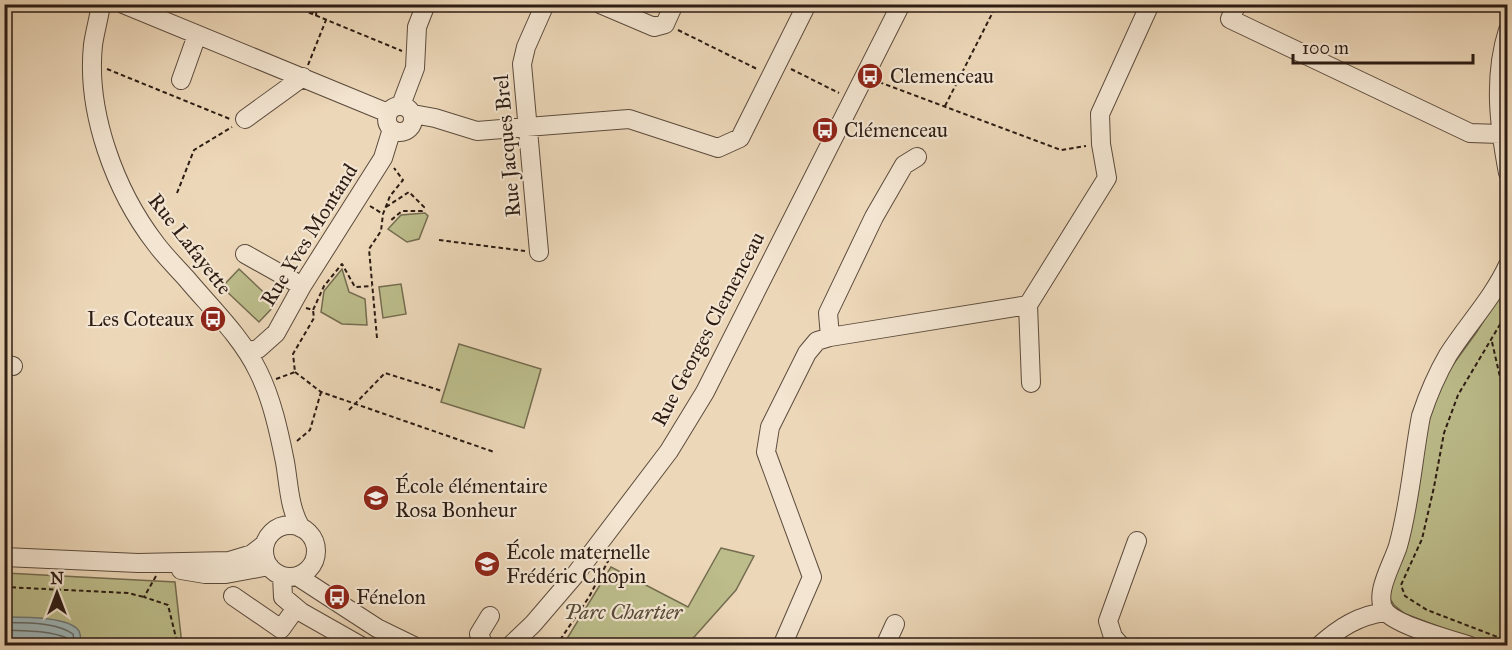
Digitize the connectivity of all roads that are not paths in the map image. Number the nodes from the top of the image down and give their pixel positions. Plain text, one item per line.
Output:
1 (101, 4) edge
2 (123, 4) edge
3 (426, 4) edge
4 (545, 4) edge
5 (600, 4) edge
6 (674, 4) edge
7 (807, 4) edge
8 (901, 4) edge
9 (1237, 4) edge
10 (1147, 6) edge
11 (1508, 30) edge
12 (197, 34) junction
13 (303, 77) junction
14 (181, 80) dead end
15 (398, 115) junction
16 (244, 119) dead end
17 (528, 126) junction
18 (1500, 134) junction
19 (917, 157) dead end
20 (1508, 173) edge
21 (539, 252) road end
22 (245, 254) dead end
23 (1508, 265) edge
24 (302, 286) junction
25 (1028, 305) junction
26 (830, 337) junction
27 (248, 351) junction
28 (1031, 383) dead end
29 (285, 464) junction
30 (301, 528) junction
31 (271, 536) junction
32 (1137, 541) dead end
33 (4, 557) edge
34 (138, 563) junction
35 (289, 572) junction
36 (232, 596) dead end
37 (296, 608) junction
38 (1386, 612) junction
39 (490, 616) dead end
40 (895, 624) dead end
41 (361, 645) edge
42 (414, 645) edge
43 (484, 645) edge
44 (510, 645) edge
45 (782, 645) edge
46 (885, 645) edge
47 (1121, 645) edge
48 (1319, 645) edge
49 (1470, 645) edge

1 - 27 street, Rue Lafayette
2 - 12 street
3 - 15 street, Rue Yves Montand
4 - 17 street, Rue Jacques Brel
5 - 6 street
7 - 17 street
8 - 44 street, Rue Georges Clemenceau
9 - 18 street
10 - 25 street
11 - 18 street
12 - 13 street
12 - 14 street
13 - 15 street
13 - 16 street
15 - 17 street
15 - 24 street, Rue Yves Montand
17 - 21 street, Rue Jacques Brel
18 - 20 street
19 - 26 street
22 - 24 street
23 - 38 street
24 - 27 street, Rue Yves Montand
25 - 26 street
25 - 28 street
26 - 45 street
27 - 29 street, Rue Lafayette
29 - 30 street, Rue Lafayette
29 - 31 street, Rue Lafayette
30 - 31 street
30 - 35 street
31 - 34 street
31 - 35 street
32 - 47 street
33 - 34 street
34 - 35 street
35 - 37 street
35 - 42 street
36 - 37 street
37 - 41 street
38 - 48 street
38 - 49 street
39 - 43 street
40 - 46 street

